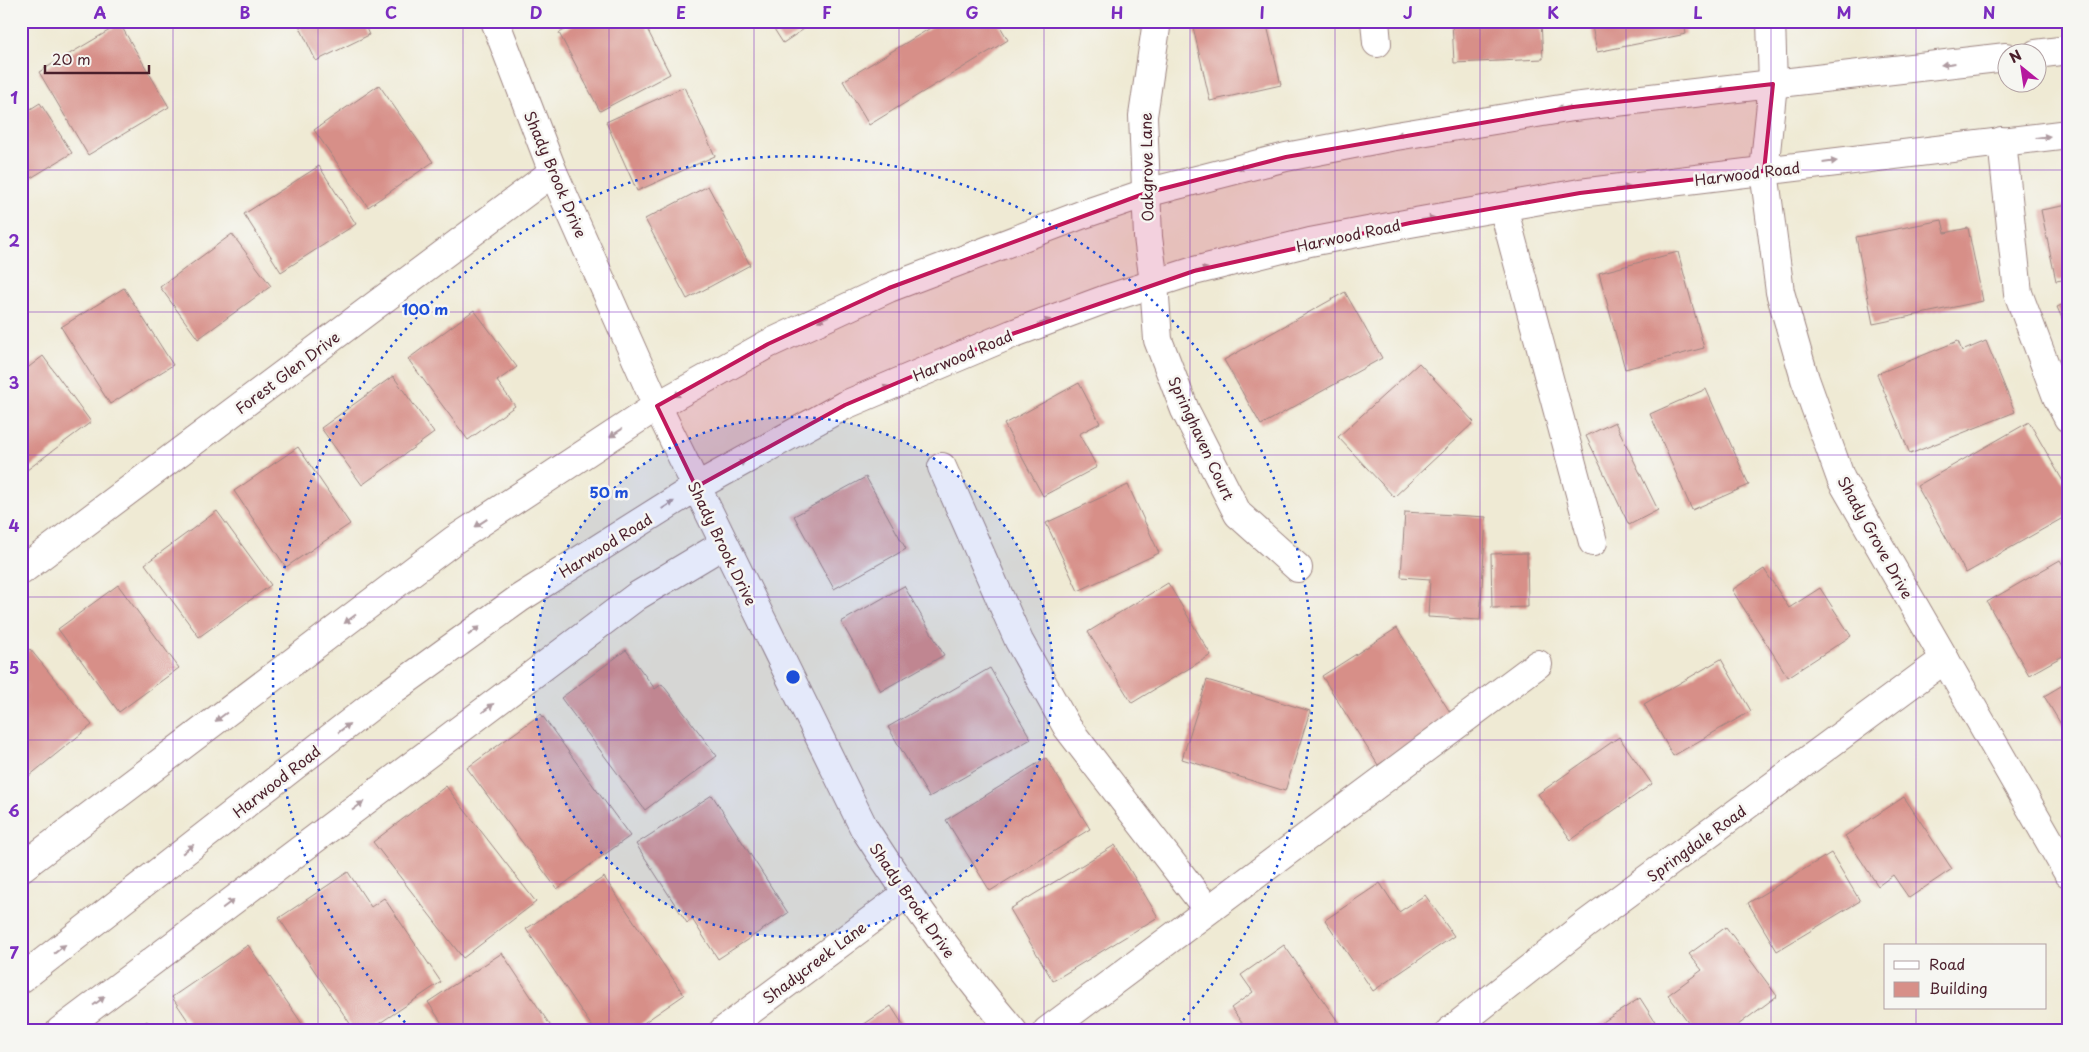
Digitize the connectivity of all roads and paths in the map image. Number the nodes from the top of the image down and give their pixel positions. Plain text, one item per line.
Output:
1 (495, 21) edge
2 (1157, 21) edge
3 (1772, 21) edge
4 (2068, 50) edge
5 (2046, 53) edge
6 (1996, 58) edge
7 (1773, 84) junction
8 (2068, 134) edge
9 (2002, 142) junction
10 (1764, 171) junction
11 (553, 172) junction
12 (1146, 193) junction
13 (1503, 206) junction
14 (1154, 283) junction
15 (657, 406) junction
16 (2068, 418) edge
17 (942, 467) dead end
18 (696, 488) junction
19 (1593, 542) dead end
20 (724, 544) junction
21 (1298, 568) dead end
22 (21, 571) edge
23 (1945, 659) junction
24 (1538, 664) dead end
25 (21, 868) edge
26 (2068, 873) edge
27 (906, 894) junction
28 (1208, 910) junction
29 (21, 979) edge
30 (60, 1031) edge
31 (723, 1031) edge
32 (1013, 1031) edge
33 (1047, 1031) edge
34 (1450, 1031) edge

1 - 11 main road, Shady Brook Drive
2 - 12 main road, Oakgrove Lane
3 - 7 main road, Shady Grove Drive
4 - 5 main road
6 -> 7 main road
7 - 10 main road, Shady Grove Drive
7 -> 12 main road
9 -> 8 main road, Harwood Road
10 -> 9 main road, Harwood Road
9 - 16 main road
13 -> 10 main road, Harwood Road
10 - 23 main road, Shady Grove Drive
11 - 15 main road, Shady Brook Drive
11 - 22 main road, Forest Glen Drive
12 - 14 main road, Oakgrove Lane
12 -> 15 main road
14 -> 13 main road, Harwood Road
13 - 19 main road
18 -> 14 main road, Harwood Road
14 - 21 main road, Springhaven Court
15 - 18 main road, Shady Brook Drive
15 -> 25 main road
17 - 28 main road
18 - 20 main road, Shady Brook Drive
29 -> 18 main road, Harwood Road
20 - 27 main road, Shady Brook Drive
30 -> 20 main road
23 - 26 main road, Shady Grove Drive
23 - 34 main road, Springdale Road
24 - 28 main road
27 - 31 main road, Shadycreek Lane
27 - 32 main road, Shady Brook Drive
28 - 33 main road

